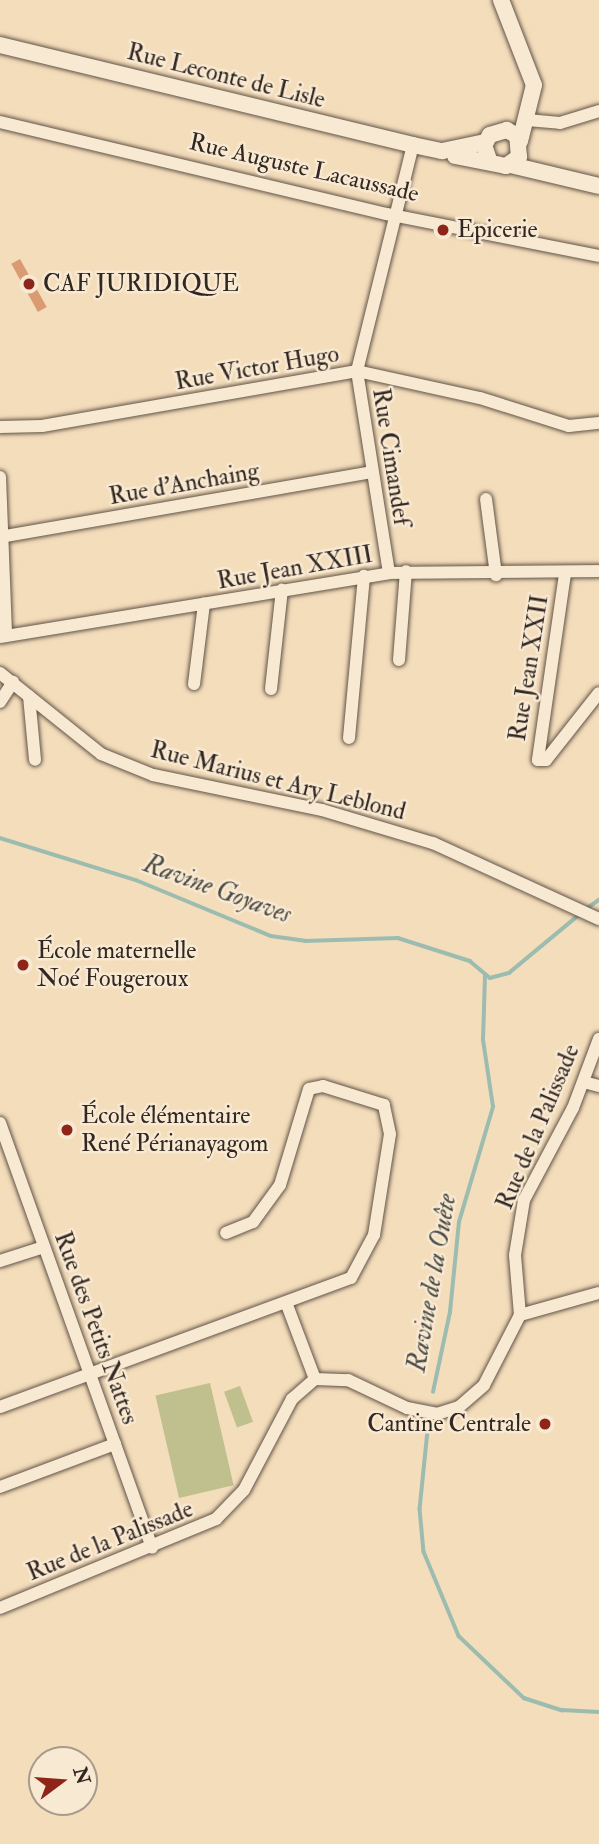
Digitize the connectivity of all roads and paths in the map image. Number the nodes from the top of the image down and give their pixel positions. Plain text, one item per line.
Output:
1 (501, 0) edge
2 (0, 45) edge
3 (534, 85) junction
4 (599, 111) edge
5 (527, 120) junction
6 (0, 122) edge
7 (516, 140) junction
8 (485, 142) junction
9 (413, 145) junction
10 (442, 150) junction
11 (490, 162) junction
12 (511, 165) junction
13 (563, 178) junction
14 (599, 186) edge
15 (397, 214) junction
16 (599, 256) edge
17 (357, 372) junction
18 (599, 423) edge
19 (0, 427) edge
20 (371, 472) junction
21 (0, 477) edge
22 (486, 499) dead end
23 (2, 537) edge
24 (599, 571) edge
25 (406, 572) junction
26 (389, 573) junction
27 (565, 574) junction
28 (496, 575) junction
29 (364, 576) junction
30 (282, 590) junction
31 (204, 604) junction
32 (3, 636) edge
33 (399, 660) dead end
34 (0, 673) edge
35 (6, 684) edge
36 (194, 684) dead end
37 (271, 688) dead end
38 (599, 693) edge
39 (29, 696) junction
40 (0, 702) edge
41 (349, 738) dead end
42 (35, 760) dead end
43 (597, 918) edge
44 (599, 1039) edge
45 (584, 1082) junction
46 (599, 1086) edge
47 (0, 1122) edge
48 (226, 1233) dead end
49 (44, 1247) junction
50 (0, 1261) edge
51 (599, 1293) edge
52 (287, 1305) junction
53 (520, 1315) junction
54 (90, 1374) junction
55 (315, 1379) junction
56 (0, 1407) edge
57 (115, 1444) junction
58 (0, 1487) edge
59 (152, 1548) junction
60 (0, 1608) edge

1 - 3 street
2 - 9 street, Rue Leconte de Lisle
3 - 5 street
3 - 7 street
4 - 5 street
5 - 7 street
6 - 15 street, Rue Auguste Lacaussade
7 - 8 street, Rue Leconte de Lisle
7 - 12 street
7 - 13 street
8 - 10 street, Rue Leconte de Lisle
8 - 11 street
9 - 10 street, Rue Leconte de Lisle
9 - 15 street, Rue Cimandef
10 - 11 street, Rue Leconte de Lisle
11 - 12 street, Rue Leconte de Lisle
12 - 13 street
13 - 14 street
15 - 16 street, Rue Auguste Lacaussade
15 - 17 street, Rue Cimandef
17 - 18 street, Rue Victor Hugo
17 - 19 street, Rue Victor Hugo
17 - 20 street, Rue Cimandef
20 - 23 street, Rue d'Anchaing
20 - 26 street, Rue Cimandef
21 - 23 street
22 - 28 street
23 - 32 street
24 - 27 street, Rue Jean XXIII
25 - 26 street, Rue Jean XXIII
25 - 28 street, Rue Jean XXIII
25 - 33 street
26 - 29 street, Rue Jean XXIII
27 - 28 street, Rue Jean XXIII
27 - 38 street, Rue Jean XXII
29 - 30 street, Rue Jean XXIII
29 - 41 street
30 - 31 street, Rue Jean XXIII
30 - 37 street
31 - 32 street, Rue Jean XXIII
31 - 36 street
34 - 35 street, Rue Marius et Ary Leblond
35 - 39 street, Rue Marius et Ary Leblond
35 - 40 street
39 - 42 street
39 - 43 street, Rue Marius et Ary Leblond
44 - 45 street, Rue de la Palissade
45 - 46 street
45 - 53 street, Rue de la Palissade
47 - 49 street, Rue des Petits Nattes
48 - 52 street
49 - 50 street
49 - 54 street, Rue des Petits Nattes
51 - 53 street
52 - 54 street
52 - 55 street
53 - 55 street, Rue de la Palissade
54 - 56 street
54 - 57 street, Rue des Petits Nattes
55 - 59 street, Rue de la Palissade
57 - 58 street
57 - 59 street, Rue des Petits Nattes
59 - 60 street, Rue de la Palissade

